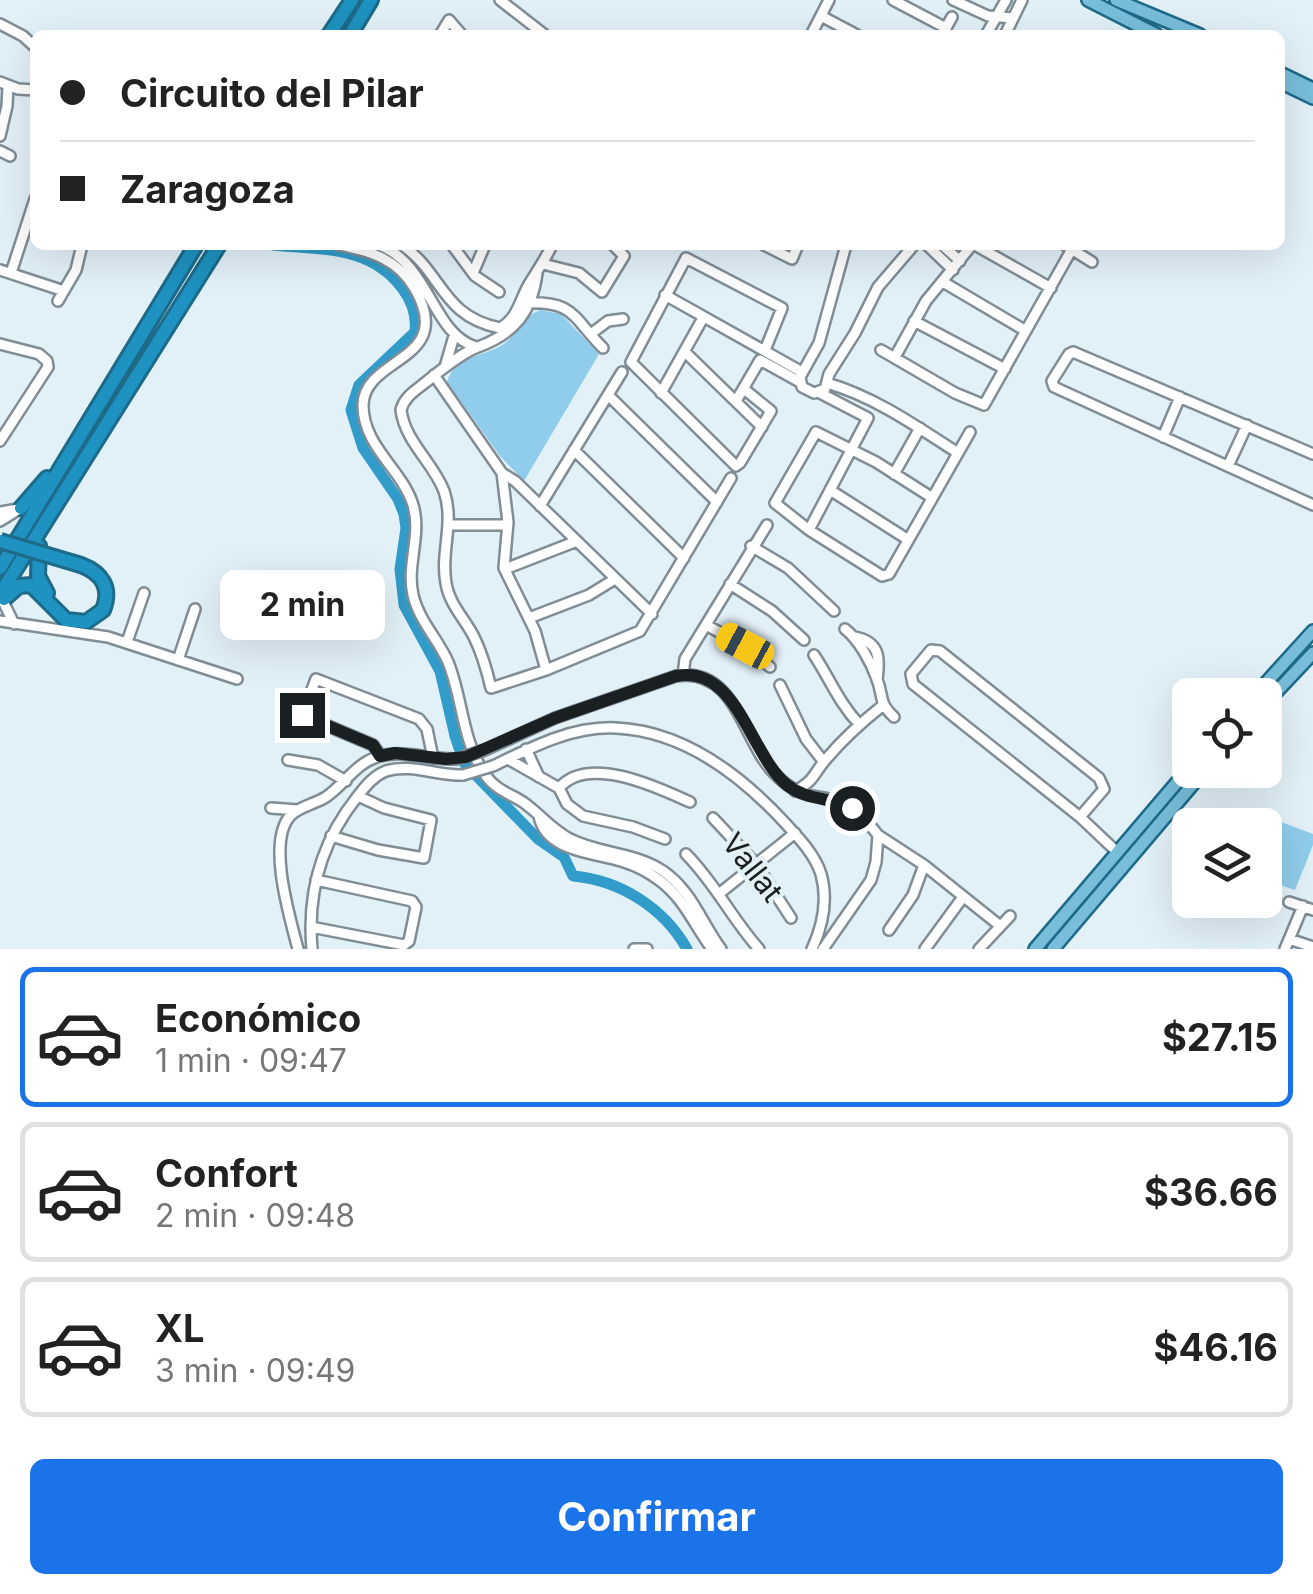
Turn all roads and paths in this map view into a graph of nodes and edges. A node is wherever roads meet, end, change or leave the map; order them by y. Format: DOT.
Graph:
graph roads {
  1 [pos="352,0"];
  2 [pos="371,0"];
  3 [pos="500,0"];
  4 [pos="830,0"];
  5 [pos="894,0"];
  6 [pos="953,0"];
  7 [pos="1006,0"];
  8 [pos="1022,0"];
  9 [pos="1088,0"];
  10 [pos="1116,0"];
  11 [pos="1142,10"];
  12 [pos="821,16"];
  13 [pos="1157,16"];
  14 [pos="952,17"];
  15 [pos="996,18"];
  16 [pos="1013,18"];
  17 [pos="1129,21"];
  18 [pos="0,24"];
  19 [pos="331,30"];
  20 [pos="353,30"];
  21 [pos="442,30"];
  22 [pos="459,30"];
  23 [pos="539,30"];
  24 [pos="814,30"];
  25 [pos="848,30"];
  26 [pos="941,30"];
  27 [pos="945,30"];
  28 [pos="989,30"];
  29 [pos="1007,30"];
  30 [pos="1146,30"];
  31 [pos="1152,30"];
  32 [pos="1189,30"];
  33 [pos="30,42"];
  34 [pos="1285,75"];
  35 [pos="1285,84"];
  36 [pos="8,85"];
  37 [pos="1313,89"];
  38 [pos="1313,98"];
  39 [pos="0,136"];
  40 [pos="30,215"];
  41 [pos="81,250"];
  42 [pos="88,250"];
  43 [pos="193,250"];
  44 [pos="216,250"];
  45 [pos="358,250"];
  46 [pos="387,250"];
  47 [pos="408,250"];
  48 [pos="456,250"];
  49 [pos="483,250"];
  50 [pos="549,250"];
  51 [pos="618,250"];
  52 [pos="774,250"];
  53 [pos="796,250"];
  54 [pos="845,250"];
  55 [pos="910,250"];
  56 [pos="934,250"];
  57 [pos="946,250"];
  58 [pos="969,250"];
  59 [pos="982,250"];
  60 [pos="1068,250"];
  61 [pos="1074,250"];
  62 [pos="79,260"];
  63 [pos="1092,262"];
  64 [pos="957,266"];
  65 [pos="540,268"];
  66 [pos="0,270"];
  67 [pos="472,273"];
  68 [pos="12,274"];
  69 [pos="943,282"];
  70 [pos="1051,288"];
  71 [pos="499,292"];
  72 [pos="665,295"];
  73 [pos="525,302"];
  74 [pos="451,303"];
  75 [pos="440,311"];
  76 [pos="704,318"];
  77 [pos="623,319"];
  78 [pos="914,320"];
  79 [pos="489,326"];
  80 [pos="508,328"];
  81 [pos="592,332"];
  82 [pos="1026,332"];
  83 [pos="454,336"];
  84 [pos="0,344"];
  85 [pos="481,346"];
  86 [pos="603,348"];
  87 [pos="765,350"];
  88 [pos="881,350"];
  89 [pos="685,352"];
  90 [pos="895,357"];
  91 [pos="1005,370"];
  92 [pos="439,372"];
  93 [pos="622,372"];
  94 [pos="804,373"];
  95 [pos="825,383"];
  96 [pos="744,389"];
  97 [pos="662,393"];
  98 [pos="608,395"];
  99 [pos="1180,397"];
  100 [pos="736,401"];
  101 [pos="1247,425"];
  102 [pos="762,427"];
  103 [pos="920,428"];
  104 [pos="970,432"];
  105 [pos="1163,437"];
  106 [pos="0,441"];
  107 [pos="574,450"];
  108 [pos="853,450"];
  109 [pos="958,453"];
  110 [pos="1313,454"];
  111 [pos="1228,466"];
  112 [pos="502,473"];
  113 [pos="894,474"];
  114 [pos="731,478"];
  115 [pos="830,490"];
  116 [pos="931,497"];
  117 [pos="717,502"];
  118 [pos="1313,505"];
  119 [pos="540,506"];
  120 [pos="0,512"];
  121 [pos="24,515"];
  122 [pos="0,521"];
  123 [pos="767,524"];
  124 [pos="450,525"];
  125 [pos="508,525"];
  126 [pos="809,530"];
  127 [pos="17,532"];
  128 [pos="35,538"];
  129 [pos="908,539"];
  130 [pos="577,541"];
  131 [pos="0,543"];
  132 [pos="751,546"];
  133 [pos="0,558"];
  134 [pos="684,558"];
  135 [pos="79,567"];
  136 [pos="0,568"];
  137 [pos="505,569"];
  138 [pos="615,578"];
  139 [pos="730,584"];
  140 [pos="144,592"];
  141 [pos="2,600"];
  142 [pos="195,610"];
  143 [pos="834,611"];
  144 [pos="652,614"];
  145 [pos="529,618"];
  146 [pos="0,621"];
  147 [pos="14,624"];
  148 [pos="706,625"];
  149 [pos="845,629"];
  150 [pos="1313,631"];
  151 [pos="804,640"];
  152 [pos="128,642"];
  153 [pos="1313,653"];
  154 [pos="814,655"];
  155 [pos="178,660"];
  156 [pos="770,667"];
  157 [pos="546,670"];
  158 [pos="683,675"];
  159 [pos="1270,678"];
  160 [pos="237,679"];
  161 [pos="780,685"];
  162 [pos="1282,686"];
  163 [pos="882,706"];
  164 [pos="894,717"];
  165 [pos="858,724"];
  166 [pos="526,749"];
  167 [pos="380,756"];
  168 [pos="433,758"];
  169 [pos="452,759"];
  170 [pos="508,759"];
  171 [pos="288,760"];
  172 [pos="823,761"];
  173 [pos="445,774"];
  174 [pos="539,777"];
  175 [pos="814,781"];
  176 [pos="346,782"];
  177 [pos="559,788"];
  178 [pos="1172,788"];
  179 [pos="1190,788"];
  180 [pos="795,791"];
  181 [pos="358,796"];
  182 [pos="818,800"];
  183 [pos="690,802"];
  184 [pos="271,808"];
  185 [pos="298,810"];
  186 [pos="538,814"];
  187 [pos="1080,817"];
  188 [pos="713,818"];
  189 [pos="795,833"];
  190 [pos="878,835"];
  191 [pos="332,836"];
  192 [pos="665,839"];
  193 [pos="1117,852"];
  194 [pos="686,854"];
  195 [pos="756,864"];
  196 [pos="924,864"];
  197 [pos="316,880"];
  198 [pos="720,894"];
  199 [pos="963,897"];
  200 [pos="1288,902"];
  201 [pos="1308,908"];
  202 [pos="1010,916"];
  203 [pos="791,918"];
  204 [pos="999,925"];
  205 [pos="311,927"];
  206 [pos="889,930"];
  207 [pos="1287,944"];
  208 [pos="820,946"];
  209 [pos="1057,948"];
  210 [pos="1313,948"];
  211 [pos="299,949"];
  212 [pos="312,949"];
  213 [pos="634,949"];
  214 [pos="647,949"];
  215 [pos="712,949"];
  216 [pos="721,949"];
  217 [pos="759,949"];
  218 [pos="925,949"];
  219 [pos="979,949"];
  220 [pos="1035,949"];
  1 -- 19 [label="highway"];
  2 -- 20 [label="highway"];
  3 -- 23 [label="street"];
  4 -- 12 [label="street"];
  5 -- 26 [label="street"];
  6 -- 15 [label="street"];
  7 -- 15 [label="street"];
  8 -- 16 [label="street"];
  9 -- 17 [label="main road"];
  10 -- 11 [label="main road"];
  11 -- 13 [label="main road"];
  11 -- 17 [label="main road"];
  12 -- 24 [label="street"];
  12 -- 25 [label="street"];
  13 -- 31 [label="main road"];
  13 -- 32 [label="main road"];
  14 -- 27 [label="street"];
  15 -- 16 [label="street"];
  15 -- 28 [label="street"];
  16 -- 29 [label="street"];
  17 -- 30 [label="main road"];
  18 -- 33 [label="street"];
  21 -- 22 [label="street"];
  34 -- 37 [label="main road"];
  35 -- 38 [label="main road"];
  36 -- 39 [label="street"];
  40 -- 68 [label="street"];
  41 -- 62 [label="street"];
  42 -- 62 [label="street"];
  43 -- 121 [label="highway"];
  44 -- 128 [label="highway"];
  45 -- 186 [label="street"];
  46 -- 75 [label="street"];
  47 -- 74 [label="street"];
  48 -- 67 [label="street"];
  49 -- 67 [label="street"];
  50 -- 65 [label="street"];
  51 -- 65 [label="street"];
  52 -- 53 [label="street"];
  54 -- 94 [label="street"];
  55 -- 95 [label="street"];
  56 -- 64 [label="street"];
  57 -- 64 [label="street"];
  58 -- 64 [label="street"];
  59 -- 70 [label="street"];
  60 -- 70 [label="street"];
  61 -- 63 [label="street"];
  62 -- 68 [label="street"];
  64 -- 69 [label="street"];
  65 -- 73 [label="street"];
  66 -- 68 [label="street"];
  67 -- 71 [label="street"];
  69 -- 78 [label="street"];
  69 -- 82 [label="street"];
  70 -- 82 [label="street"];
  72 -- 76 [label="street"];
  72 -- 87 [label="street"];
  72 -- 97 [label="street"];
  73 -- 80 [label="street"];
  73 -- 81 [label="street"];
  74 -- 75 [label="street"];
  74 -- 79 [label="street"];
  75 -- 83 [label="street"];
  76 -- 87 [label="street"];
  76 -- 89 [label="street"];
  77 -- 81 [label="street"];
  78 -- 90 [label="street"];
  78 -- 91 [label="street"];
  79 -- 80 [label="street"];
  79 -- 85 [label="street"];
  80 -- 85 [label="street"];
  81 -- 86 [label="street"];
  82 -- 91 [label="street"];
  83 -- 85 [label="street"];
  83 -- 92 [label="street"];
  84 -- 106 [label="street"];
  85 -- 92 [label="street"];
  87 -- 94 [label="street"];
  88 -- 90 [label="street"];
  89 -- 97 [label="street"];
  89 -- 100 [label="street"];
  90 -- 91 [label="street"];
  92 -- 112 [label="street"];
  92 -- 124 [label="street"];
  93 -- 98 [label="street"];
  94 -- 95 [label="street"];
  94 -- 95 [label="street"];
  94 -- 96 [label="street"];
  95 -- 103 [label="street"];
  95 -- 108 [label="street"];
  96 -- 100 [label="street"];
  96 -- 102 [label="street"];
  97 -- 102 [label="street"];
  98 -- 107 [label="street"];
  98 -- 117 [label="street"];
  99 -- 101 [label="street"];
  99 -- 105 [label="street"];
  99 -- 105 [label="street"];
  100 -- 102 [label="street"];
  101 -- 110 [label="street"];
  101 -- 111 [label="street"];
  103 -- 109 [label="street"];
  103 -- 113 [label="street"];
  104 -- 109 [label="street"];
  105 -- 111 [label="street"];
  107 -- 119 [label="street"];
  107 -- 134 [label="street"];
  108 -- 113 [label="street"];
  108 -- 115 [label="street"];
  108 -- 126 [label="street"];
  109 -- 116 [label="street"];
  111 -- 118 [label="street"];
  112 -- 119 [label="street"];
  112 -- 125 [label="street"];
  113 -- 116 [label="street"];
  114 -- 117 [label="street"];
  115 -- 126 [label="street"];
  115 -- 129 [label="street"];
  116 -- 129 [label="street"];
  117 -- 134 [label="street"];
  119 -- 130 [label="street"];
  120 -- 121 [label="street"];
  121 -- 122 [label="street"];
  121 -- 127 [label="highway"];
  121 -- 136 [label="highway"];
  122 -- 127 [label="street"];
  123 -- 132 [label="street"];
  124 -- 125 [label="street"];
  124 -- 157 [label="street"];
  125 -- 137 [label="street"];
  126 -- 129 [label="street"];
  127 -- 133 [label="highway"];
  128 -- 135 [label="highway"];
  128 -- 141 [label="highway"];
  130 -- 137 [label="street"];
  130 -- 138 [label="street"];
  131 -- 135 [label="highway, bridge"];
  132 -- 139 [label="street"];
  132 -- 143 [label="street"];
  134 -- 144 [label="street"];
  135 -- 141 [label="highway"];
  137 -- 145 [label="street"];
  138 -- 144 [label="street"];
  138 -- 145 [label="street"];
  139 -- 148 [label="street"];
  139 -- 151 [label="street"];
  140 -- 152 [label="street"];
  141 -- 147 [label="street"];
  142 -- 155 [label="street"];
  144 -- 157 [label="street"];
  145 -- 157 [label="street"];
  146 -- 147 [label="street"];
  147 -- 152 [label="street"];
  148 -- 156 [label="street"];
  148 -- 158 [label="street"];
  149 -- 163 [label="street"];
  150 -- 159 [label="main road"];
  152 -- 155 [label="street"];
  153 -- 162 [label="main road"];
  154 -- 165 [label="street"];
  155 -- 160 [label="street"];
  158 -- 169 [label="street, bridge"];
  158 -- 180 [label="street"];
  161 -- 172 [label="street"];
  163 -- 164 [label="street"];
  163 -- 165 [label="street"];
  165 -- 172 [label="street"];
  166 -- 170 [label="street"];
  166 -- 174 [label="street"];
  166 -- 189 [label="street"];
  167 -- 168 [label="street"];
  167 -- 168 [label="street"];
  167 -- 176 [label="street"];
  168 -- 169 [label="street"];
  169 -- 173 [label="street"];
  170 -- 173 [label="street, bridge"];
  170 -- 174 [label="street"];
  171 -- 176 [label="street"];
  172 -- 175 [label="street"];
  173 -- 181 [label="street"];
  174 -- 177 [label="street"];
  175 -- 180 [label="street"];
  175 -- 182 [label="street"];
  176 -- 185 [label="street"];
  177 -- 183 [label="street"];
  177 -- 192 [label="street"];
  178 -- 193 [label="main road"];
  179 -- 209 [label="main road"];
  180 -- 182 [label="street"];
  181 -- 191 [label="street"];
  181 -- 191 [label="street"];
  182 -- 190 [label="street"];
  184 -- 185 [label="street"];
  185 -- 211 [label="street"];
  186 -- 215 [label="street"];
  186 -- 216 [label="street"];
  187 -- 187 [label="street"];
  187 -- 193 [label="street"];
  188 -- 195 [label="street, Vallat"];
  189 -- 195 [label="street"];
  189 -- 208 [label="street"];
  190 -- 196 [label="street"];
  190 -- 208 [label="street"];
  191 -- 197 [label="street"];
  193 -- 220 [label="main road"];
  194 -- 198 [label="street"];
  195 -- 198 [label="street"];
  195 -- 203 [label="street, Vallat"];
  196 -- 199 [label="street"];
  196 -- 206 [label="street"];
  197 -- 205 [label="street"];
  197 -- 205 [label="street"];
  198 -- 217 [label="street"];
  199 -- 204 [label="street"];
  199 -- 218 [label="street"];
  200 -- 201 [label="street"];
  201 -- 207 [label="street"];
  202 -- 204 [label="street"];
  204 -- 219 [label="street"];
  205 -- 212 [label="street"];
  207 -- 210 [label="street"];
  213 -- 214 [label="street"];
}
